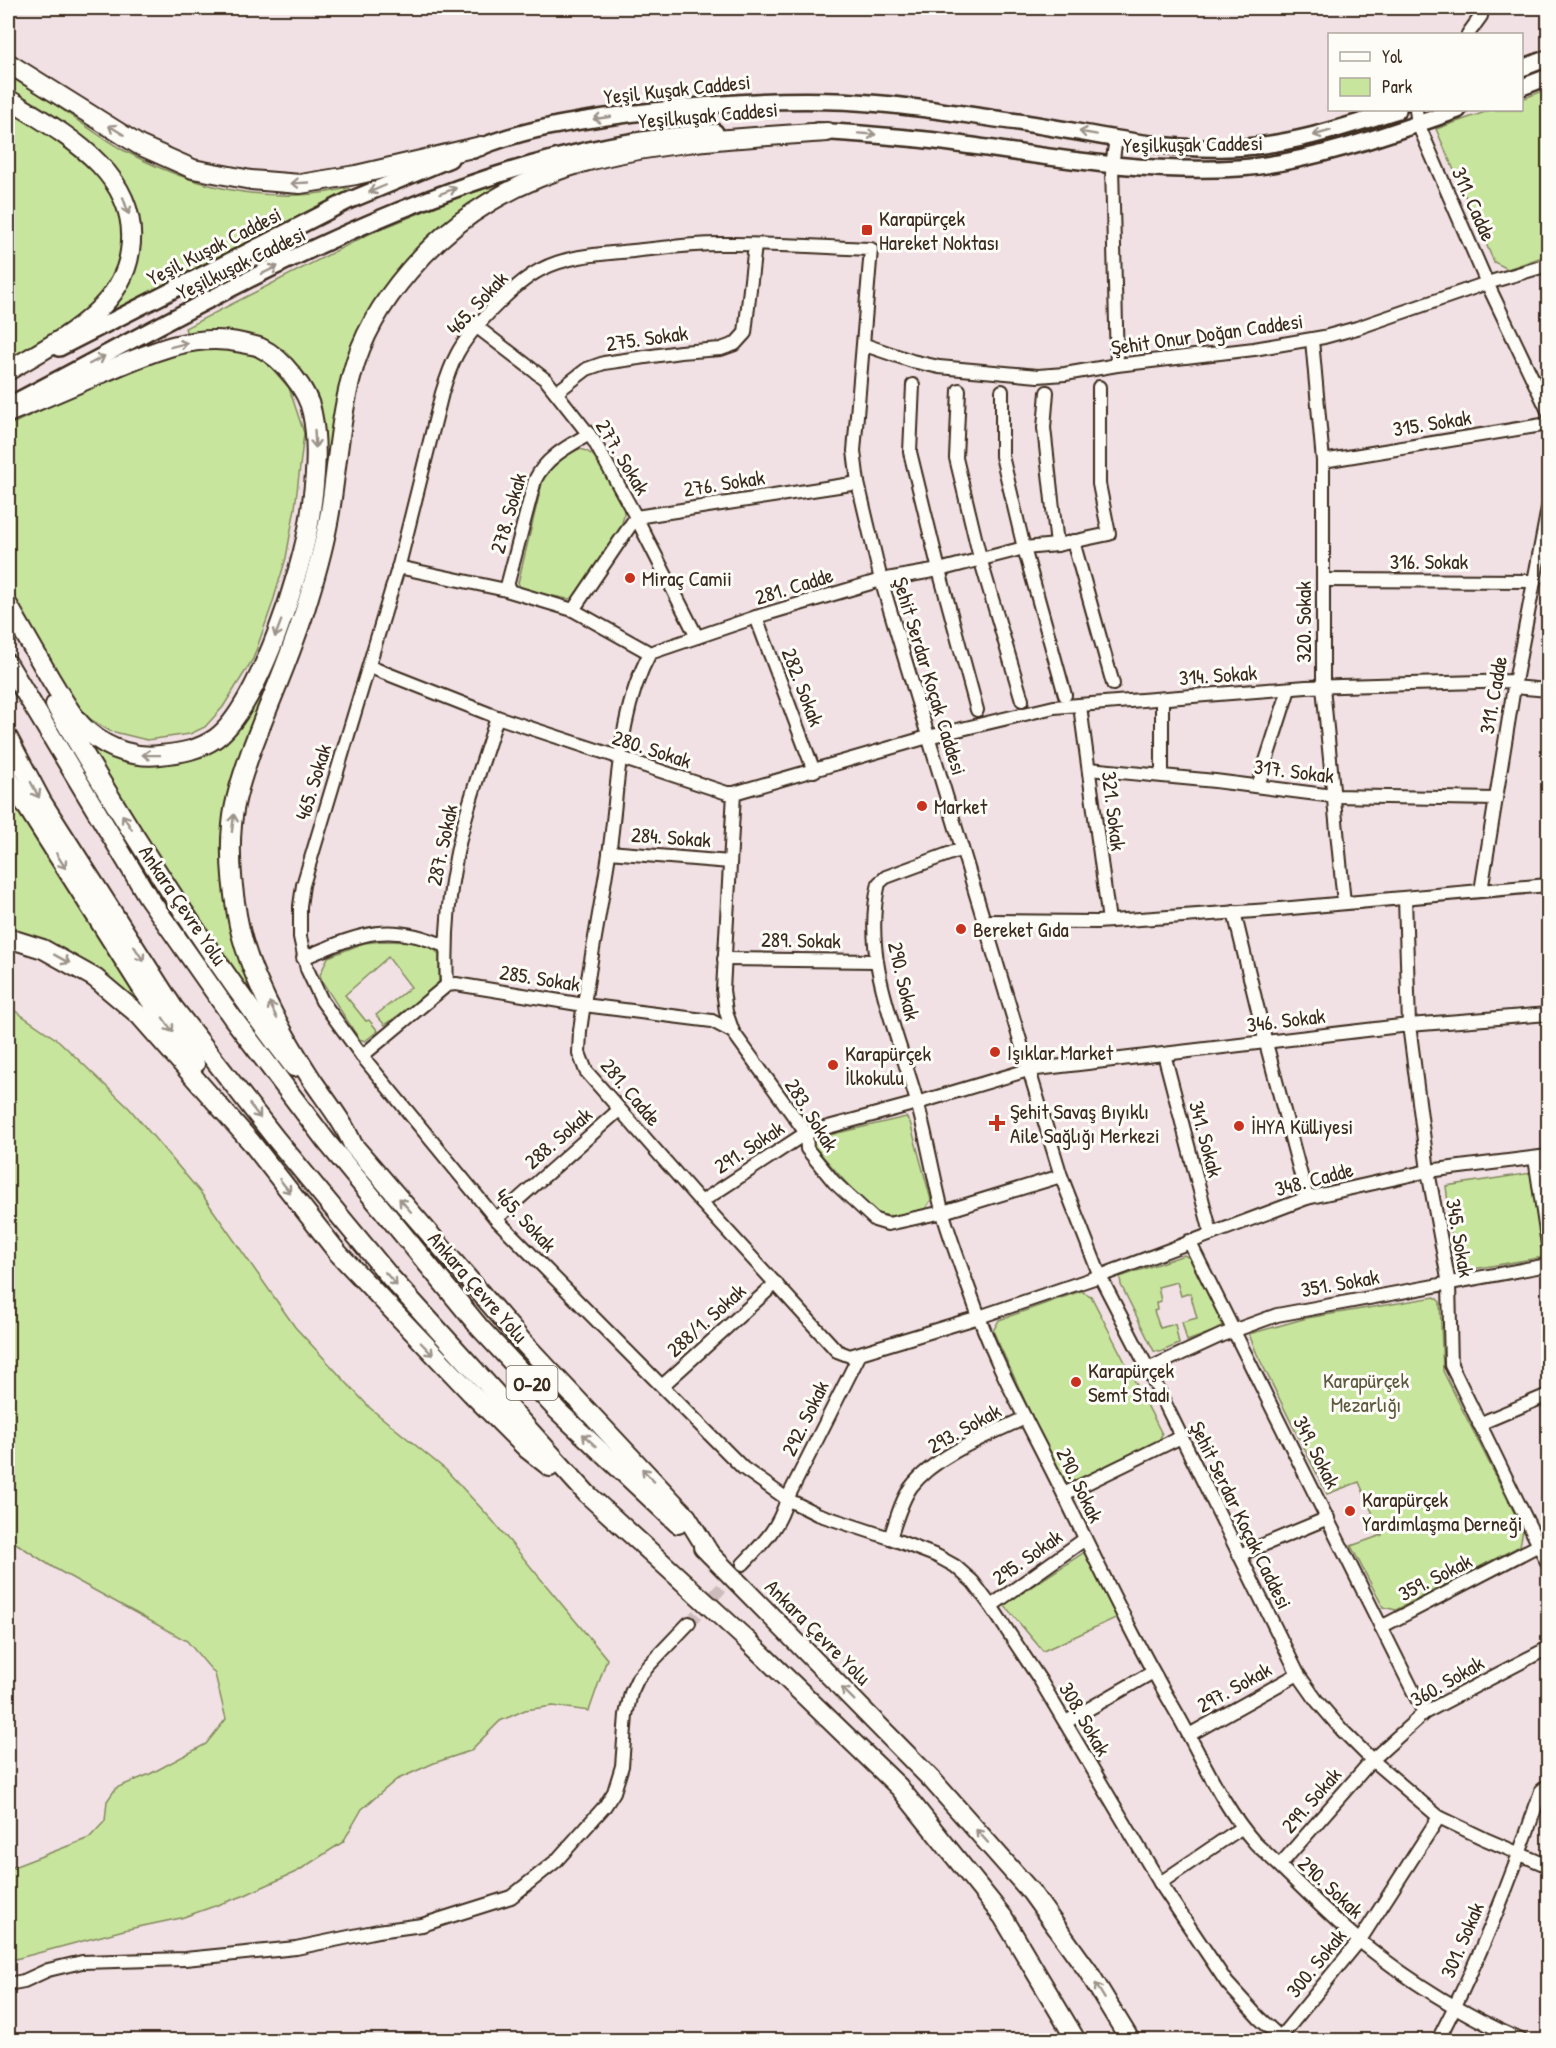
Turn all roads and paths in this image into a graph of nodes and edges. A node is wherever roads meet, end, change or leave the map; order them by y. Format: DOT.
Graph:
graph roads {
  1 [pos="1482,8"];
  2 [pos="1469,33"];
  3 [pos="1548,58"];
  4 [pos="8,63"];
  5 [pos="1523,67"];
  6 [pos="1548,77"];
  7 [pos="1523,86"];
  8 [pos="8,99"];
  9 [pos="1395,111"];
  10 [pos="1452,111"];
  11 [pos="1417,117"];
  12 [pos="827,132"];
  13 [pos="1116,138"];
  14 [pos="481,146"];
  15 [pos="1112,166"];
  16 [pos="754,244"];
  17 [pos="871,249"];
  18 [pos="1548,266"];
  19 [pos="1487,284"];
  20 [pos="477,327"];
  21 [pos="1312,340"];
  22 [pos="865,345"];
  23 [pos="1116,365"];
  24 [pos="8,373"];
  25 [pos="913,385"];
  26 [pos="1099,387"];
  27 [pos="959,390"];
  28 [pos="1002,391"];
  29 [pos="556,392"];
  30 [pos="1047,392"];
  31 [pos="8,406"];
  32 [pos="1548,411"];
  33 [pos="8,413"];
  34 [pos="1548,424"];
  35 [pos="589,434"];
  36 [pos="1323,461"];
  37 [pos="858,483"];
  38 [pos="1548,508"];
  39 [pos="636,517"];
  40 [pos="1072,541"];
  41 [pos="1057,545"];
  42 [pos="1024,548"];
  43 [pos="980,558"];
  44 [pos="399,567"];
  45 [pos="939,570"];
  46 [pos="881,580"];
  47 [pos="1323,580"];
  48 [pos="1534,581"];
  49 [pos="506,590"];
  50 [pos="8,605"];
  51 [pos="573,610"];
  52 [pos="756,617"];
  53 [pos="8,623"];
  54 [pos="697,637"];
  55 [pos="650,653"];
  56 [pos="8,664"];
  57 [pos="370,667"];
  58 [pos="1113,684"];
  59 [pos="1514,684"];
  60 [pos="1323,687"];
  61 [pos="1289,689"];
  62 [pos="1548,690"];
  63 [pos="1065,694"];
  64 [pos="1162,699"];
  65 [pos="1022,700"];
  66 [pos="1080,706"];
  67 [pos="977,710"];
  68 [pos="497,717"];
  69 [pos="928,737"];
  70 [pos="8,738"];
  71 [pos="620,759"];
  72 [pos="1089,769"];
  73 [pos="814,771"];
  74 [pos="1162,776"];
  75 [pos="8,777"];
  76 [pos="1258,786"];
  77 [pos="734,793"];
  78 [pos="1333,796"];
  79 [pos="1496,799"];
  80 [pos="962,849"];
  81 [pos="609,852"];
  82 [pos="730,861"];
  83 [pos="1548,885"];
  84 [pos="1481,891"];
  85 [pos="1405,898"];
  86 [pos="1344,903"];
  87 [pos="1234,912"];
  88 [pos="985,921"];
  89 [pos="1109,921"];
  90 [pos="8,938"];
  91 [pos="445,946"];
  92 [pos="303,958"];
  93 [pos="724,958"];
  94 [pos="876,961"];
  95 [pos="447,985"];
  96 [pos="723,999"];
  97 [pos="584,1005"];
  98 [pos="1548,1014"];
  99 [pos="712,1020"];
  100 [pos="1409,1025"];
  101 [pos="733,1032"];
  102 [pos="1266,1043"];
  103 [pos="1164,1054"];
  104 [pos="362,1056"];
  105 [pos="1028,1070"];
  106 [pos="917,1103"];
  107 [pos="619,1110"];
  108 [pos="806,1133"];
  109 [pos="251,1142"];
  110 [pos="353,1145"];
  111 [pos="1548,1156"];
  112 [pos="1534,1158"];
  113 [pos="1428,1171"];
  114 [pos="1061,1176"];
  115 [pos="1307,1198"];
  116 [pos="701,1203"];
  117 [pos="943,1212"];
  118 [pos="496,1219"];
  119 [pos="1210,1233"];
  120 [pos="1189,1241"];
  121 [pos="1548,1245"];
  122 [pos="1548,1265"];
  123 [pos="1100,1276"];
  124 [pos="776,1283"];
  125 [pos="1449,1284"];
  126 [pos="979,1317"];
  127 [pos="1235,1330"];
  128 [pos="860,1354"];
  129 [pos="1148,1369"];
  130 [pos="662,1386"];
  131 [pos="1548,1395"];
  132 [pos="1025,1418"];
  133 [pos="1479,1424"];
  134 [pos="1181,1437"];
  135 [pos="587,1494"];
  136 [pos="1064,1494"];
  137 [pos="787,1500"];
  138 [pos="1329,1518"];
  139 [pos="890,1538"];
  140 [pos="1085,1539"];
  141 [pos="1539,1545"];
  142 [pos="710,1554"];
  143 [pos="1239,1555"];
  144 [pos="743,1564"];
  145 [pos="1548,1564"];
  146 [pos="991,1606"];
  147 [pos="689,1623"];
  148 [pos="1381,1627"];
  149 [pos="1548,1648"];
  150 [pos="1153,1672"];
  151 [pos="1298,1674"];
  152 [pos="1424,1713"];
  153 [pos="1066,1722"];
  154 [pos="1189,1735"];
  155 [pos="1372,1760"];
  156 [pos="1548,1785"];
  157 [pos="1439,1816"];
  158 [pos="1241,1828"];
  159 [pos="1520,1854"];
  160 [pos="1280,1865"];
  161 [pos="1548,1866"];
  162 [pos="1160,1883"];
  163 [pos="1360,1940"];
  164 [pos="8,1984"];
  165 [pos="1455,2008"];
  166 [pos="1076,2040"];
  167 [pos="1130,2040"];
  168 [pos="1280,2040"];
  169 [pos="1438,2040"];
  170 [pos="1521,2040"];
  1 -- 2 [label="street"];
  3 -- 5 [label="main road"];
  14 -- 4 [label="highway, one-way"];
  6 -- 7 [label="main road"];
  8 -- 24 [label="highway, one-way"];
  9 -- 13 [label="main road, Yeşil Kuşak Caddesi, one-way"];
  10 -- 11 [label="main road, Yeşilkuşak Caddesi"];
  11 -- 15 [label="main road, Yeşilkuşak Caddesi"];
  11 -- 19 [label="street, 311. Cadde"];
  12 -- 15 [label="main road, Yeşilkuşak Caddesi, one-way"];
  31 -- 12 [label="main road, Yeşilkuşak Caddesi, one-way"];
  110 -- 12 [label="highway, one-way"];
  13 -- 14 [label="main road, Yeşil Kuşak Caddesi, one-way"];
  13 -- 15 [label="street"];
  14 -- 24 [label="main road, Yeşil Kuşak Caddesi, one-way"];
  15 -- 23 [label="street"];
  16 -- 17 [label="street, 465. Sokak"];
  16 -- 20 [label="street, 465. Sokak"];
  16 -- 29 [label="street, 275. Sokak"];
  17 -- 22 [label="street, Şehit Serdar Koçak Caddesi"];
  18 -- 19 [label="street, Şehit Onur Doğan Caddesi"];
  19 -- 21 [label="street, Şehit Onur Doğan Caddesi"];
  19 -- 32 [label="street, 311. Cadde"];
  20 -- 29 [label="street, 277. Sokak"];
  20 -- 44 [label="street, 465. Sokak"];
  21 -- 23 [label="street, Şehit Onur Doğan Caddesi"];
  21 -- 36 [label="street, 320. Sokak"];
  22 -- 23 [label="street, Şehit Onur Doğan Caddesi"];
  22 -- 37 [label="street, Şehit Serdar Koçak Caddesi"];
  25 -- 45 [label="street"];
  26 -- 40 [label="street, 281. Cadde"];
  27 -- 43 [label="street"];
  28 -- 42 [label="street"];
  29 -- 35 [label="street, 277. Sokak"];
  30 -- 41 [label="street"];
  33 -- 50 [label="highway, one-way"];
  34 -- 36 [label="street, 315. Sokak"];
  35 -- 39 [label="street, 277. Sokak"];
  35 -- 49 [label="street, 278. Sokak"];
  36 -- 47 [label="street, 320. Sokak"];
  37 -- 39 [label="street, 276. Sokak"];
  37 -- 46 [label="street, Şehit Serdar Koçak Caddesi"];
  38 -- 48 [label="street, 311. Cadde"];
  39 -- 51 [label="street"];
  39 -- 54 [label="street, 277. Sokak"];
  40 -- 41 [label="street, 281. Cadde"];
  40 -- 58 [label="street"];
  41 -- 42 [label="street, 281. Cadde"];
  42 -- 43 [label="street, 281. Cadde"];
  42 -- 63 [label="street"];
  43 -- 45 [label="street, 281. Cadde"];
  43 -- 65 [label="street"];
  44 -- 49 [label="street"];
  44 -- 57 [label="street, 465. Sokak"];
  45 -- 46 [label="street, 281. Cadde"];
  45 -- 67 [label="street"];
  46 -- 52 [label="street, 281. Cadde"];
  46 -- 69 [label="street, Şehit Serdar Koçak Caddesi"];
  47 -- 48 [label="street, 316. Sokak"];
  47 -- 60 [label="street, 320. Sokak"];
  48 -- 59 [label="street, 311. Cadde"];
  49 -- 51 [label="street"];
  51 -- 55 [label="street"];
  52 -- 54 [label="street, 281. Cadde"];
  52 -- 73 [label="street, 282. Sokak"];
  110 -- 53 [label="highway, one-way"];
  54 -- 55 [label="street, 281. Cadde"];
  55 -- 71 [label="street, 281. Cadde"];
  142 -- 56 [label="highway, Ankara Çevre Yolu / O-20, one-way"];
  57 -- 68 [label="street, 280. Sokak"];
  57 -- 92 [label="street, 465. Sokak"];
  59 -- 60 [label="street, 314. Sokak"];
  59 -- 62 [label="street, 314. Sokak"];
  59 -- 79 [label="street, 311. Cadde"];
  60 -- 61 [label="street, 314. Sokak"];
  60 -- 78 [label="street, 320. Sokak"];
  61 -- 64 [label="street, 314. Sokak"];
  61 -- 76 [label="street"];
  64 -- 66 [label="street, 314. Sokak"];
  64 -- 74 [label="street"];
  66 -- 69 [label="street, 314. Sokak"];
  66 -- 72 [label="street, 321. Sokak"];
  68 -- 71 [label="street, 280. Sokak"];
  68 -- 91 [label="street, 287. Sokak"];
  69 -- 73 [label="street, 280. Sokak"];
  69 -- 80 [label="street, Şehit Serdar Koçak Caddesi"];
  70 -- 135 [label="highway, O-20, one-way"];
  71 -- 77 [label="street, 280. Sokak"];
  71 -- 81 [label="street, 281. Cadde"];
  72 -- 74 [label="street, 317. Sokak"];
  72 -- 89 [label="street, 321. Sokak"];
  73 -- 77 [label="street, 280. Sokak"];
  74 -- 76 [label="street, 317. Sokak"];
  75 -- 109 [label="highway, one-way"];
  76 -- 78 [label="street, 317. Sokak"];
  77 -- 82 [label="street, 283. Sokak"];
  78 -- 79 [label="street, 317. Sokak"];
  78 -- 86 [label="street, 320. Sokak"];
  79 -- 84 [label="street, 311. Cadde"];
  80 -- 88 [label="street, Şehit Serdar Koçak Caddesi"];
  80 -- 94 [label="street, 290. Sokak"];
  81 -- 82 [label="street, 284. Sokak"];
  81 -- 97 [label="street, 281. Cadde"];
  82 -- 93 [label="street, 283. Sokak"];
  83 -- 84 [label="street"];
  84 -- 85 [label="street"];
  85 -- 86 [label="street"];
  85 -- 100 [label="street, 345. Sokak"];
  86 -- 87 [label="street"];
  87 -- 89 [label="street"];
  87 -- 102 [label="street"];
  88 -- 89 [label="street"];
  88 -- 105 [label="street, Şehit Serdar Koçak Caddesi"];
  90 -- 109 [label="highway, one-way"];
  91 -- 92 [label="street"];
  91 -- 95 [label="street, 287. Sokak"];
  92 -- 104 [label="street, 465. Sokak"];
  93 -- 94 [label="street, 289. Sokak"];
  93 -- 96 [label="street, 283. Sokak"];
  94 -- 106 [label="street, 290. Sokak"];
  95 -- 97 [label="street, 285. Sokak"];
  95 -- 104 [label="street"];
  96 -- 99 [label="street"];
  96 -- 101 [label="street, 283. Sokak"];
  97 -- 99 [label="street, 285. Sokak"];
  97 -- 107 [label="street, 281. Cadde"];
  98 -- 100 [label="street, 346. Sokak"];
  99 -- 101 [label="street, 285. Sokak"];
  100 -- 102 [label="street, 346. Sokak"];
  100 -- 113 [label="street, 345. Sokak"];
  101 -- 108 [label="street, 283. Sokak"];
  102 -- 103 [label="street, 346. Sokak"];
  102 -- 115 [label="street"];
  103 -- 105 [label="street, 346. Sokak"];
  103 -- 119 [label="street, 341. Sokak"];
  104 -- 118 [label="street, 465. Sokak"];
  105 -- 106 [label="street, 291. Sokak"];
  105 -- 114 [label="street, Şehit Serdar Koçak Caddesi"];
  106 -- 108 [label="street, 291. Sokak"];
  106 -- 117 [label="street, 290. Sokak"];
  107 -- 116 [label="street, 281. Cadde"];
  107 -- 118 [label="street, 288. Sokak"];
  108 -- 116 [label="street, 291. Sokak"];
  108 -- 117 [label="street, 283. Sokak"];
  109 -- 135 [label="highway, one-way"];
  142 -- 110 [label="highway, one-way"];
  111 -- 112 [label="street, 348. Cadde"];
  112 -- 113 [label="street, 348. Cadde"];
  112 -- 121 [label="street"];
  113 -- 115 [label="street, 348. Cadde"];
  113 -- 125 [label="street, 345. Sokak"];
  114 -- 117 [label="street, 283. Sokak"];
  114 -- 123 [label="street, Şehit Serdar Koçak Caddesi"];
  115 -- 119 [label="street, 348. Cadde"];
  116 -- 124 [label="street, 281. Cadde"];
  117 -- 126 [label="street, 290. Sokak"];
  118 -- 130 [label="street, 465. Sokak"];
  119 -- 120 [label="street, 348. Cadde"];
  120 -- 123 [label="street, 348. Cadde"];
  120 -- 127 [label="street, 349. Sokak"];
  122 -- 125 [label="street, 351. Sokak"];
  123 -- 126 [label="street"];
  123 -- 129 [label="street, Şehit Serdar Koçak Caddesi"];
  124 -- 128 [label="street, 281. Cadde"];
  124 -- 130 [label="street, 288/1. Sokak"];
  125 -- 127 [label="street, 351. Sokak"];
  125 -- 133 [label="street, 345. Sokak"];
  126 -- 128 [label="street"];
  126 -- 132 [label="street, 290. Sokak"];
  127 -- 129 [label="street, 351. Sokak"];
  127 -- 138 [label="street, 349. Sokak"];
  128 -- 137 [label="street, 292. Sokak"];
  129 -- 134 [label="street, Şehit Serdar Koçak Caddesi"];
  130 -- 137 [label="street, 465. Sokak"];
  131 -- 133 [label="street"];
  132 -- 136 [label="street, 290. Sokak"];
  132 -- 139 [label="street, 293. Sokak"];
  133 -- 141 [label="street, 345. Sokak"];
  134 -- 136 [label="street"];
  134 -- 143 [label="street, Şehit Serdar Koçak Caddesi"];
  135 -- 166 [label="highway, O-20"];
  136 -- 140 [label="street, 290. Sokak"];
  137 -- 139 [label="street, 308. Sokak"];
  137 -- 144 [label="street, 292. Sokak"];
  138 -- 143 [label="street"];
  138 -- 148 [label="street, 349. Sokak"];
  139 -- 146 [label="street, 308. Sokak"];
  140 -- 146 [label="street, 295. Sokak"];
  140 -- 150 [label="street, 290. Sokak"];
  141 -- 145 [label="street, 345. Sokak"];
  141 -- 148 [label="street, 359. Sokak"];
  167 -- 142 [label="highway, Ankara Çevre Yolu / O-20, one-way"];
  143 -- 151 [label="street, Şehit Serdar Koçak Caddesi"];
  146 -- 153 [label="street, 308. Sokak"];
  147 -- 164 [label="street"];
  148 -- 152 [label="street, 349. Sokak"];
  149 -- 152 [label="street, 360. Sokak"];
  150 -- 153 [label="street"];
  150 -- 154 [label="street, 290. Sokak"];
  151 -- 154 [label="street, 297. Sokak"];
  151 -- 155 [label="street, Şehit Serdar Koçak Caddesi"];
  152 -- 155 [label="street, 360. Sokak"];
  153 -- 162 [label="street, 308. Sokak"];
  154 -- 158 [label="street, 290. Sokak"];
  155 -- 157 [label="street, Şehit Serdar Koçak Caddesi"];
  155 -- 160 [label="street, 299. Sokak"];
  156 -- 159 [label="street, 301. Sokak"];
  157 -- 159 [label="street, Şehit Serdar Koçak Caddesi"];
  157 -- 163 [label="street, 300. Sokak"];
  158 -- 160 [label="street, 290. Sokak"];
  158 -- 162 [label="street"];
  159 -- 161 [label="street, Şehit Serdar Koçak Caddesi"];
  159 -- 165 [label="street, 301. Sokak"];
  160 -- 163 [label="street, 290. Sokak"];
  162 -- 168 [label="street, 308. Sokak"];
  163 -- 165 [label="street, 290. Sokak"];
  163 -- 168 [label="street, 300. Sokak"];
  165 -- 169 [label="street, 301. Sokak"];
  165 -- 170 [label="street, 290. Sokak"];
}
